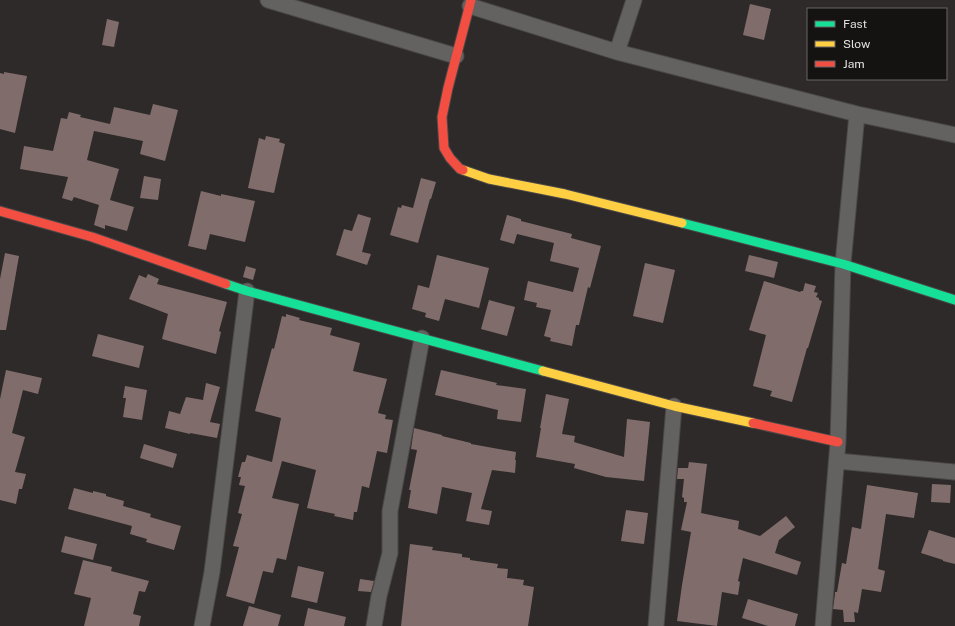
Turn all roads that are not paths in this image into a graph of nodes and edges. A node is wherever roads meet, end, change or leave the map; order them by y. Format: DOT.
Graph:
graph roads {
  1 [pos="268,0"];
  2 [pos="634,0"];
  3 [pos="471,3"];
  4 [pos="617,52"];
  5 [pos="456,56"];
  6 [pos="857,114"];
  7 [pos="955,135"];
  8 [pos="0,211"];
  9 [pos="843,264"];
  10 [pos="247,290"];
  11 [pos="955,300"];
  12 [pos="422,338"];
  13 [pos="674,406"];
  14 [pos="838,442"];
  15 [pos="837,461"];
  16 [pos="955,472"];
  17 [pos="202,626"];
  18 [pos="374,626"];
  19 [pos="656,626"];
  20 [pos="824,626"];
  1 -- 5 [label="street"];
  2 -- 4 [label="street"];
  3 -- 4 [label="street"];
  3 -- 5 [label="street"];
  4 -- 6 [label="street"];
  5 -- 9 [label="street"];
  6 -- 7 [label="street"];
  6 -- 9 [label="street"];
  8 -- 10 [label="street"];
  9 -- 11 [label="street"];
  9 -- 14 [label="street"];
  10 -- 12 [label="street"];
  10 -- 17 [label="street"];
  12 -- 13 [label="street"];
  12 -- 18 [label="street"];
  13 -- 14 [label="street"];
  13 -- 19 [label="street"];
  14 -- 15 [label="street"];
  15 -- 16 [label="street"];
  15 -- 20 [label="street"];
}
